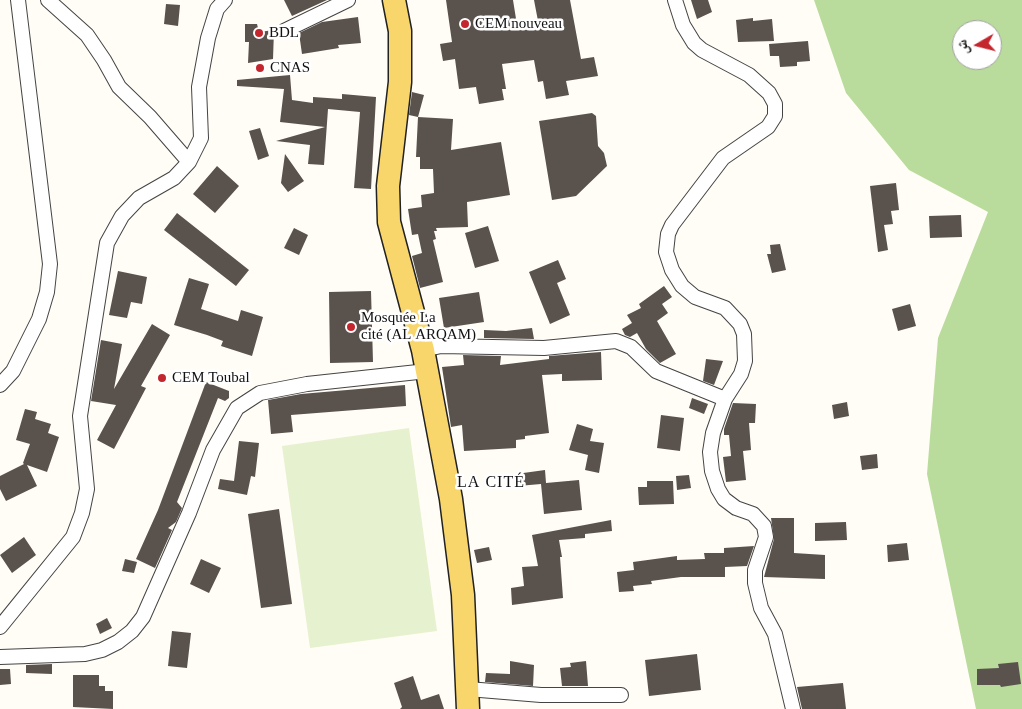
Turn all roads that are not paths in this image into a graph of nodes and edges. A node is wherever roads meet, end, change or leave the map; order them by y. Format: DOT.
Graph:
graph roads {
  1 [pos="18,0"];
  2 [pos="48,0"];
  3 [pos="226,0"];
  4 [pos="348,0"];
  5 [pos="394,0"];
  6 [pos="675,0"];
  7 [pos="284,31"];
  8 [pos="190,162"];
  9 [pos="425,360"];
  10 [pos="0,385"];
  11 [pos="725,399"];
  12 [pos="0,627"];
  13 [pos="0,656"];
  14 [pos="621,695"];
  15 [pos="468,699"];
  16 [pos="793,709"];
  1 -- 10 [label="street"];
  2 -- 8 [label="street"];
  3 -- 8 [label="street"];
  4 -- 7 [label="street"];
  5 -- 9 [label="main road"];
  6 -- 11 [label="street"];
  8 -- 12 [label="street"];
  9 -- 11 [label="street"];
  9 -- 13 [label="street"];
  9 -- 15 [label="main road"];
  11 -- 16 [label="street"];
  14 -- 15 [label="street"];
}
